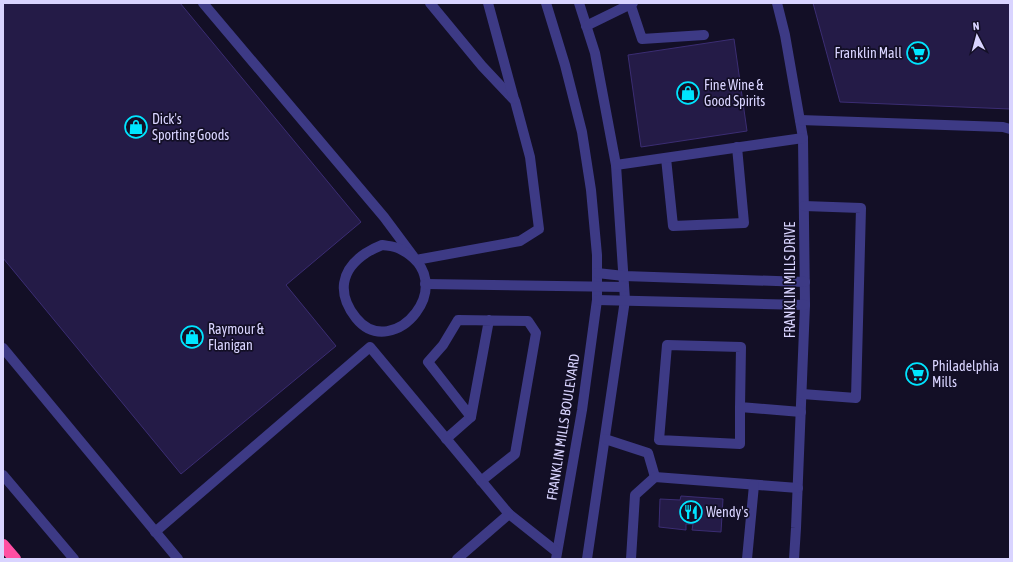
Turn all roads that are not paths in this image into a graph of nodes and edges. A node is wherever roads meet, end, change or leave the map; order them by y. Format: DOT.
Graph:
graph roads {
  1 [pos="203,3"];
  2 [pos="430,3"];
  3 [pos="488,3"];
  4 [pos="546,3"];
  5 [pos="579,3"];
  6 [pos="631,3"];
  7 [pos="777,3"];
  8 [pos="586,26"];
  9 [pos="704,35"];
  10 [pos="515,101"];
  11 [pos="800,120"];
  12 [pos="1010,129"];
  13 [pos="803,138"];
  14 [pos="737,147"];
  15 [pos="666,158"];
  16 [pos="616,165"];
  17 [pos="804,206"];
  18 [pos="416,260"];
  19 [pos="597,273"];
  20 [pos="624,276"];
  21 [pos="805,282"];
  22 [pos="425,284"];
  23 [pos="597,287"];
  24 [pos="624,287"];
  25 [pos="597,300"];
  26 [pos="625,300"];
  27 [pos="805,306"];
  28 [pos="489,320"];
  29 [pos="372,331"];
  30 [pos="3,348"];
  31 [pos="370,348"];
  32 [pos="802,394"];
  33 [pos="740,407"];
  34 [pos="801,412"];
  35 [pos="471,417"];
  36 [pos="446,439"];
  37 [pos="605,439"];
  38 [pos="659,440"];
  39 [pos="648,453"];
  40 [pos="3,475"];
  41 [pos="655,477"];
  42 [pos="481,481"];
  43 [pos="754,485"];
  44 [pos="798,488"];
  45 [pos="509,514"];
  46 [pos="154,532"];
  47 [pos="3,545"];
  48 [pos="556,556"];
  49 [pos="15,559"];
  50 [pos="74,559"];
  51 [pos="178,559"];
  52 [pos="457,559"];
  53 [pos="587,559"];
  54 [pos="631,559"];
  55 [pos="747,559"];
  56 [pos="794,559"];
  1 -- 18 [label="street"];
  2 -- 10 [label="street"];
  3 -- 10 [label="street"];
  4 -- 19 [label="street, FRANKLIN MILLS BOULEVARD"];
  5 -- 8 [label="street"];
  6 -- 8 [label="street"];
  6 -- 9 [label="street"];
  7 -- 11 [label="street, FRANKLIN MILLS DRIVE"];
  8 -- 16 [label="street"];
  10 -- 18 [label="street"];
  11 -- 12 [label="street"];
  11 -- 13 [label="street, FRANKLIN MILLS DRIVE"];
  13 -- 14 [label="street"];
  13 -- 17 [label="street, FRANKLIN MILLS DRIVE"];
  14 -- 15 [label="street"];
  14 -- 15 [label="street"];
  15 -- 16 [label="street"];
  16 -- 20 [label="street"];
  17 -- 21 [label="street, FRANKLIN MILLS DRIVE"];
  17 -- 32 [label="street"];
  18 -- 22 [label="street"];
  18 -- 29 [label="street"];
  19 -- 20 [label="street"];
  19 -- 23 [label="street, FRANKLIN MILLS BOULEVARD"];
  20 -- 21 [label="street"];
  20 -- 24 [label="street"];
  21 -- 27 [label="street, FRANKLIN MILLS DRIVE"];
  22 -- 23 [label="street"];
  22 -- 29 [label="street"];
  23 -- 24 [label="street"];
  23 -- 25 [label="street, FRANKLIN MILLS BOULEVARD"];
  24 -- 26 [label="street"];
  25 -- 26 [label="street"];
  25 -- 48 [label="street, FRANKLIN MILLS BOULEVARD"];
  26 -- 27 [label="street"];
  26 -- 37 [label="street"];
  27 -- 32 [label="street, FRANKLIN MILLS DRIVE"];
  28 -- 35 [label="street"];
  28 -- 35 [label="street"];
  28 -- 42 [label="street"];
  29 -- 31 [label="street"];
  30 -- 46 [label="street"];
  31 -- 36 [label="street"];
  31 -- 46 [label="street"];
  32 -- 34 [label="street, FRANKLIN MILLS DRIVE"];
  33 -- 34 [label="street"];
  33 -- 38 [label="street"];
  33 -- 38 [label="street"];
  34 -- 44 [label="street, FRANKLIN MILLS DRIVE"];
  35 -- 36 [label="street"];
  36 -- 42 [label="street"];
  37 -- 39 [label="street"];
  37 -- 53 [label="street"];
  38 -- 39 [label="street"];
  39 -- 41 [label="street"];
  40 -- 50 [label="street"];
  41 -- 43 [label="street"];
  41 -- 54 [label="street"];
  42 -- 45 [label="street"];
  43 -- 44 [label="street"];
  43 -- 55 [label="street"];
  44 -- 56 [label="street, FRANKLIN MILLS DRIVE"];
  45 -- 48 [label="street"];
  45 -- 52 [label="street"];
  46 -- 51 [label="street"];
  47 -- 49 [label="highway"];
}
